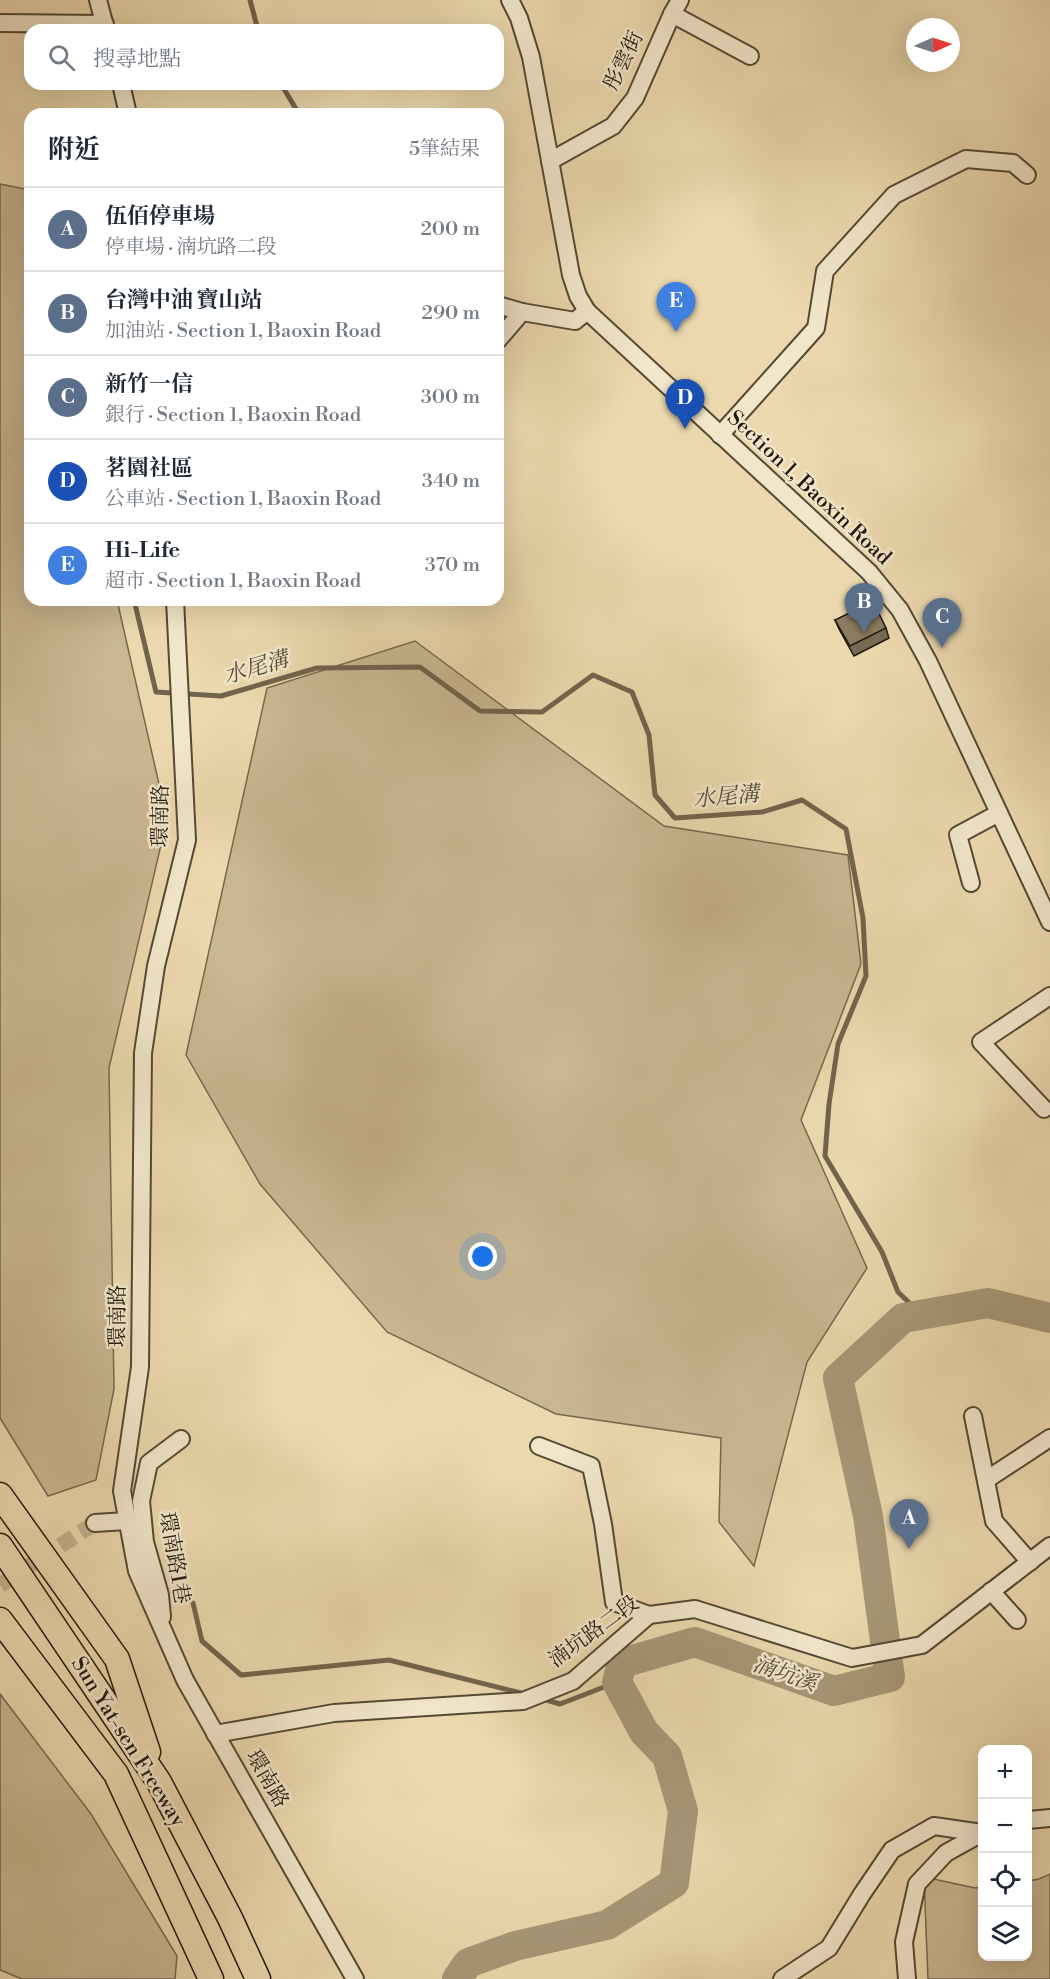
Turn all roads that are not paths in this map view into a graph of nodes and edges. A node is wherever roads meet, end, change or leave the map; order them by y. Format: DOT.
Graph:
graph roads {
  1 [pos="98,0"];
  2 [pos="510,0"];
  3 [pos="676,7"];
  4 [pos="0,23"];
  5 [pos="26,24"];
  6 [pos="104,24"];
  7 [pos="750,56"];
  8 [pos="122,90"];
  9 [pos="127,108"];
  10 [pos="550,161"];
  11 [pos="1028,175"];
  12 [pos="504,307"];
  13 [pos="587,311"];
  14 [pos="522,312"];
  15 [pos="504,333"];
  16 [pos="720,435"];
  17 [pos="175,606"];
  18 [pos="999,813"];
  19 [pos="971,883"];
  20 [pos="1050,922"];
  21 [pos="1050,996"];
  22 [pos="1044,1109"];
  23 [pos="973,1416"];
  24 [pos="1050,1438"];
  25 [pos="181,1439"];
  26 [pos="539,1446"];
  27 [pos="986,1480"];
  28 [pos="0,1496"];
  29 [pos="126,1521"];
  30 [pos="94,1523"];
  31 [pos="0,1546"];
  32 [pos="1050,1546"];
  33 [pos="1030,1562"];
  34 [pos="991,1591"];
  35 [pos="650,1615"];
  36 [pos="0,1620"];
  37 [pos="1017,1620"];
  38 [pos="162,1630"];
  39 [pos="215,1734"];
  40 [pos="159,1782"];
  41 [pos="1050,1818"];
  42 [pos="1032,1820"];
  43 [pos="978,1832"];
  44 [pos="978,1835"];
  45 [pos="211,1979"];
  46 [pos="258,1979"];
  47 [pos="355,1979"];
  48 [pos="782,1979"];
  49 [pos="907,1979"];
  1 -- 6 [label="street"];
  2 -- 10 [label="street, Section 1, Baoxin Road"];
  3 -- 7 [label="street, 彤雲街"];
  3 -- 10 [label="street, 彤雲街"];
  4 -- 5 [label="street"];
  8 -- 9 [label="street"];
  10 -- 13 [label="street, Section 1, Baoxin Road"];
  11 -- 16 [label="street"];
  12 -- 14 [label="street"];
  13 -- 14 [label="street"];
  13 -- 16 [label="street, Section 1, Baoxin Road"];
  14 -- 15 [label="street"];
  16 -- 18 [label="street, Section 1, Baoxin Road"];
  17 -- 29 [label="street, 環南路"];
  18 -- 19 [label="street"];
  18 -- 20 [label="street, Section 1, Baoxin Road"];
  21 -- 22 [label="street"];
  23 -- 27 [label="street"];
  24 -- 27 [label="street"];
  25 -- 38 [label="street, 環南路1巷"];
  26 -- 35 [label="street"];
  27 -- 33 [label="street"];
  28 -- 40 [label="highway"];
  29 -- 30 [label="street"];
  29 -- 38 [label="street, 環南路"];
  31 -- 40 [label="highway, Sun Yat-sen Freeway"];
  32 -- 33 [label="street"];
  33 -- 34 [label="street"];
  34 -- 35 [label="street, 湳坑路二段"];
  34 -- 37 [label="street"];
  35 -- 39 [label="street, 湳坑路二段"];
  36 -- 45 [label="highway, Sun Yat-sen Freeway"];
  38 -- 39 [label="street, 環南路"];
  39 -- 47 [label="street, 環南路"];
  40 -- 46 [label="highway, Sun Yat-sen Freeway"];
  41 -- 42 [label="street"];
  43 -- 48 [label="street"];
  44 -- 49 [label="street"];
}
